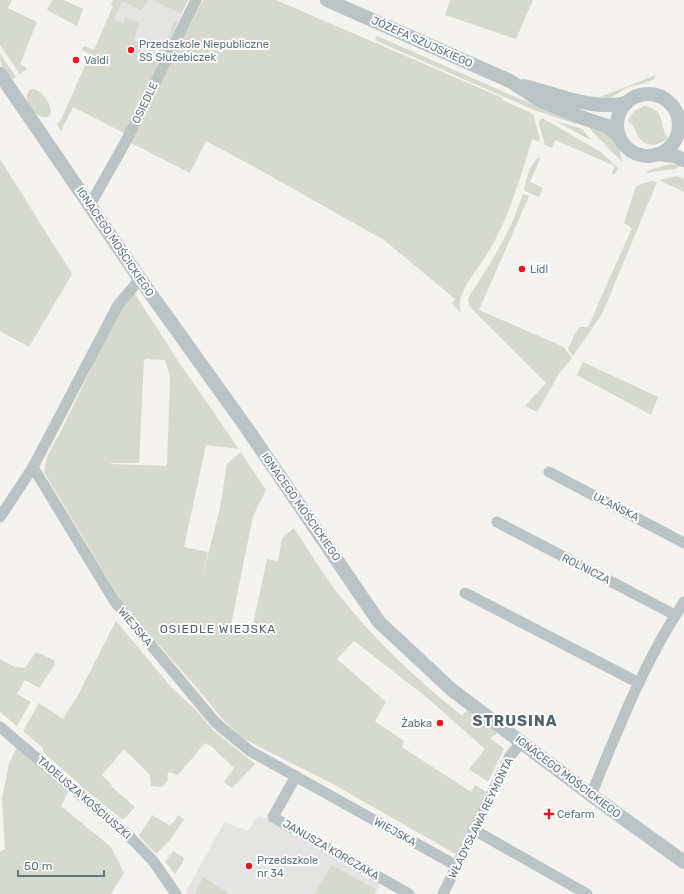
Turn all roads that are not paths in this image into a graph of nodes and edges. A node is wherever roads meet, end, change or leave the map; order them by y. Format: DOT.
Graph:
graph roads {
  1 [pos="196,0"];
  2 [pos="327,0"];
  3 [pos="0,74"];
  4 [pos="516,84"];
  5 [pos="626,103"];
  6 [pos="681,134"];
  7 [pos="619,136"];
  8 [pos="658,154"];
  9 [pos="684,160"];
  10 [pos="90,205"];
  11 [pos="140,279"];
  12 [pos="33,466"];
  13 [pos="548,472"];
  14 [pos="0,517"];
  15 [pos="497,522"];
  16 [pos="684,543"];
  17 [pos="465,592"];
  18 [pos="684,602"];
  19 [pos="675,615"];
  20 [pos="639,683"];
  21 [pos="1,729"];
  22 [pos="521,743"];
  23 [pos="296,776"];
  24 [pos="590,795"];
  25 [pos="474,830"];
  26 [pos="684,862"];
  27 [pos="457,866"];
  28 [pos="176,894"];
  29 [pos="409,894"];
  30 [pos="443,894"];
  31 [pos="587,894"];
  1 -- 10 [label="street, OSIEDLE"];
  2 -- 4 [label="street, JÓZEFA SZUJSKIEGO"];
  3 -- 10 [label="street, IGNACEGO MOŚCICKIEGO"];
  4 -- 5 [label="street, JÓZEFA SZUJSKIEGO"];
  4 -- 7 [label="street, JÓZEFA SZUJSKIEGO"];
  5 -- 6 [label="street, JÓZEFA SZUJSKIEGO"];
  5 -- 7 [label="street"];
  6 -- 8 [label="street, JÓZEFA SZUJSKIEGO"];
  7 -- 8 [label="street, JÓZEFA SZUJSKIEGO"];
  8 -- 9 [label="street, JÓZEFA SZUJSKIEGO"];
  10 -- 11 [label="street, IGNACEGO MOŚCICKIEGO"];
  11 -- 12 [label="street"];
  11 -- 22 [label="street, IGNACEGO MOŚCICKIEGO"];
  12 -- 14 [label="street"];
  12 -- 23 [label="street, WIEJSKA"];
  13 -- 16 [label="street, UŁAŃSKA"];
  15 -- 19 [label="street, ROLNICZA"];
  17 -- 20 [label="street"];
  18 -- 19 [label="street"];
  19 -- 20 [label="street"];
  20 -- 24 [label="street"];
  21 -- 28 [label="street, TADEUSZA KOŚCIUSZKI"];
  22 -- 24 [label="street, IGNACEGO MOŚCICKIEGO"];
  22 -- 25 [label="street, WŁADYSŁAWA REYMONTA"];
  23 -- 27 [label="street, WIEJSKA"];
  23 -- 29 [label="street, JANUSZA KORCZAKA"];
  24 -- 26 [label="street, IGNACEGO MOŚCICKIEGO"];
  25 -- 27 [label="street, WŁADYSŁAWA REYMONTA"];
  25 -- 31 [label="street"];
  27 -- 30 [label="street, WŁADYSŁAWA REYMONTA"];
}
